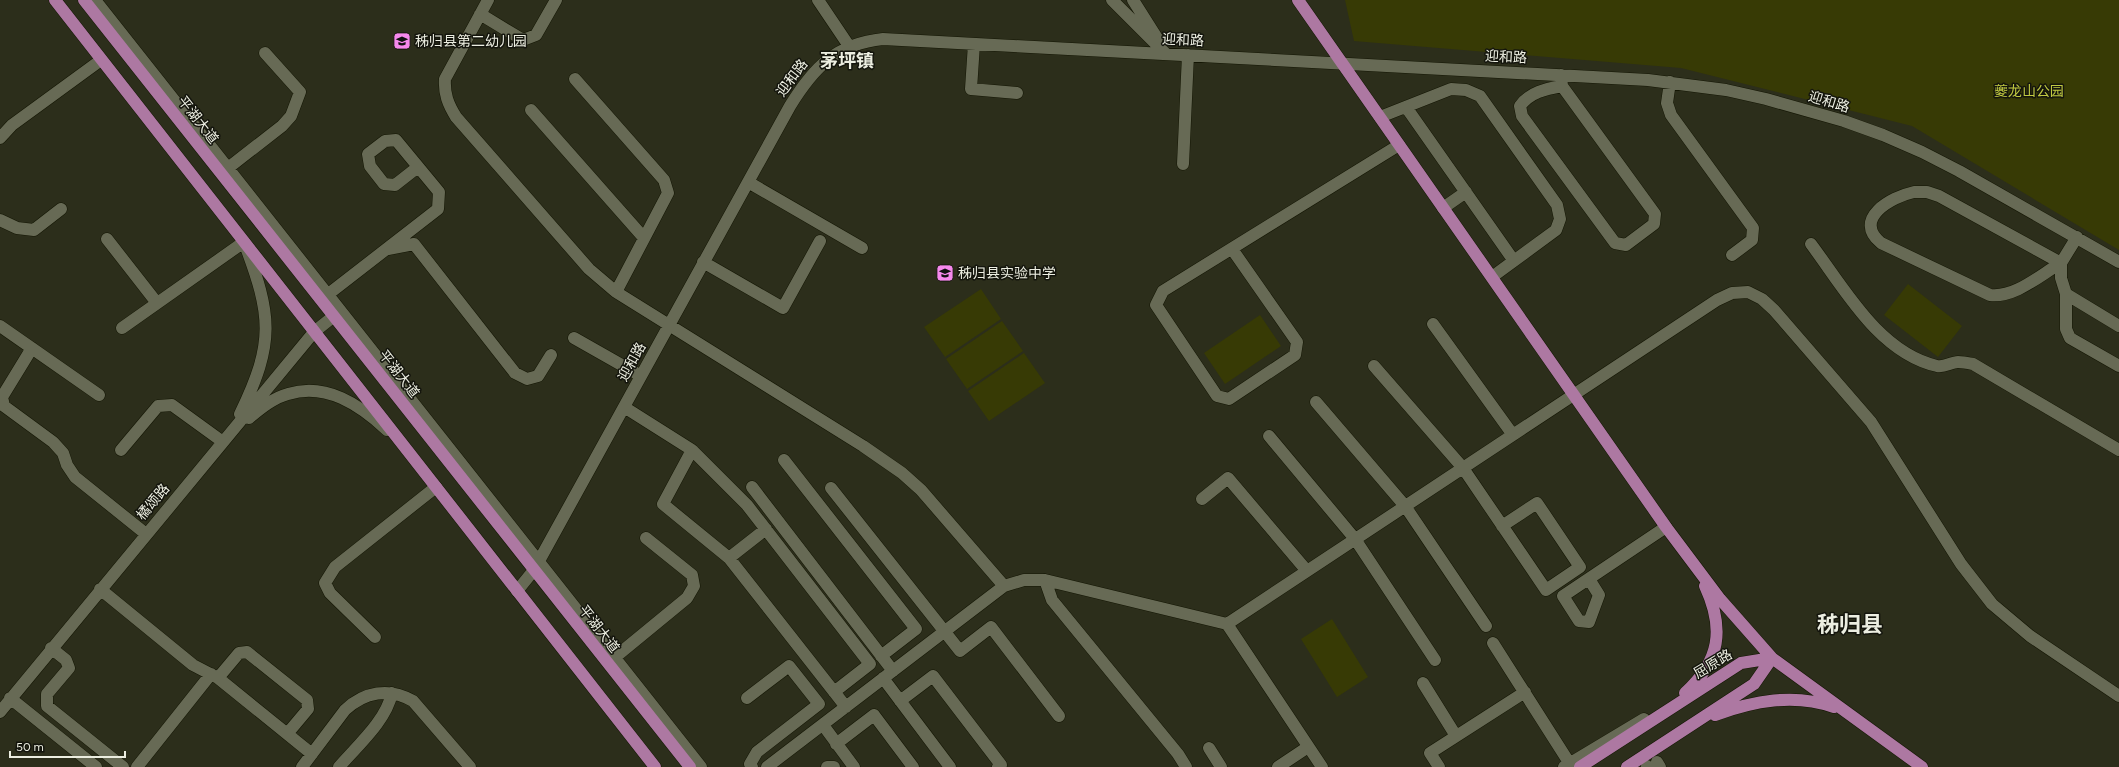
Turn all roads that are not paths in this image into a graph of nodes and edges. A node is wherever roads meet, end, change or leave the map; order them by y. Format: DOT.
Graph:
graph roads {
  1 [pos="84,0"];
  2 [pos="95,0"];
  3 [pos="488,0"];
  4 [pos="556,0"];
  5 [pos="818,0"];
  6 [pos="1112,0"];
  7 [pos="1133,0"];
  8 [pos="1298,0"];
  9 [pos="60,2"];
  10 [pos="480,14"];
  11 [pos="974,44"];
  12 [pos="849,46"];
  13 [pos="264,53"];
  14 [pos="1166,54"];
  15 [pos="1188,55"];
  16 [pos="102,60"];
  17 [pos="1342,63"];
  18 [pos="575,79"];
  19 [pos="1562,81"];
  20 [pos="1670,82"];
  21 [pos="1017,93"];
  22 [pos="1406,107"];
  23 [pos="531,110"];
  24 [pos="1380,117"];
  25 [pos="0,138"];
  26 [pos="1399,145"];
  27 [pos="1182,164"];
  28 [pos="418,167"];
  29 [pos="228,168"];
  30 [pos="748,182"];
  31 [pos="1466,192"];
  32 [pos="1443,208"];
  33 [pos="61,209"];
  34 [pos="0,220"];
  35 [pos="2077,237"];
  36 [pos="644,238"];
  37 [pos="107,239"];
  38 [pos="820,241"];
  39 [pos="244,242"];
  40 [pos="1811,244"];
  41 [pos="862,248"];
  42 [pos="386,249"];
  43 [pos="1232,249"];
  44 [pos="1732,255"];
  45 [pos="1514,261"];
  46 [pos="703,262"];
  47 [pos="2119,262"];
  48 [pos="2061,263"];
  49 [pos="1492,277"];
  50 [pos="616,292"];
  51 [pos="2066,294"];
  52 [pos="324,297"];
  53 [pos="157,303"];
  54 [pos="334,316"];
  55 [pos="1433,324"];
  56 [pos="669,325"];
  57 [pos="0,326"];
  58 [pos="2119,326"];
  59 [pos="122,328"];
  60 [pos="314,332"];
  61 [pos="574,338"];
  62 [pos="32,348"];
  63 [pos="551,355"];
  64 [pos="1374,366"];
  65 [pos="2119,366"];
  66 [pos="641,376"];
  67 [pos="99,395"];
  68 [pos="1574,395"];
  69 [pos="1316,402"];
  70 [pos="624,407"];
  71 [pos="1513,435"];
  72 [pos="1269,436"];
  73 [pos="225,440"];
  74 [pos="402,444"];
  75 [pos="121,450"];
  76 [pos="692,450"];
  77 [pos="2119,450"];
  78 [pos="784,460"];
  79 [pos="1463,468"];
  80 [pos="436,487"];
  81 [pos="752,487"];
  82 [pos="831,488"];
  83 [pos="1202,499"];
  84 [pos="1405,506"];
  85 [pos="1502,526"];
  86 [pos="1666,527"];
  87 [pos="766,529"];
  88 [pos="146,534"];
  89 [pos="646,538"];
  90 [pos="1355,539"];
  91 [pos="729,558"];
  92 [pos="536,567"];
  93 [pos="1696,568"];
  94 [pos="1307,571"];
  95 [pos="1589,579"];
  96 [pos="1045,580"];
  97 [pos="1004,586"];
  98 [pos="100,589"];
  99 [pos="517,591"];
  100 [pos="1227,624"];
  101 [pos="1486,626"];
  102 [pos="945,631"];
  103 [pos="375,637"];
  104 [pos="1493,643"];
  105 [pos="51,648"];
  106 [pos="881,656"];
  107 [pos="614,658"];
  108 [pos="1772,658"];
  109 [pos="1435,660"];
  110 [pos="893,671"];
  111 [pos="214,676"];
  112 [pos="883,678"];
  113 [pos="1423,683"];
  114 [pos="834,692"];
  115 [pos="1525,692"];
  116 [pos="392,693"];
  117 [pos="2119,696"];
  118 [pos="10,698"];
  119 [pos="747,698"];
  120 [pos="900,701"];
  121 [pos="846,707"];
  122 [pos="1843,710"];
  123 [pos="0,712"];
  124 [pos="1660,715"];
  125 [pos="1059,716"];
  126 [pos="823,725"];
  127 [pos="1690,726"];
  128 [pos="287,734"];
  129 [pos="1456,736"];
  130 [pos="836,744"];
  131 [pos="1308,746"];
  132 [pos="1209,748"];
  133 [pos="312,754"];
  134 [pos="907,765"];
  135 [pos="1572,766"];
  136 [pos="96,767"];
  137 [pos="123,767"];
  138 [pos="137,767"];
  139 [pos="302,767"];
  140 [pos="340,767"];
  141 [pos="470,767"];
  142 [pos="655,767"];
  143 [pos="690,767"];
  144 [pos="701,767"];
  145 [pos="752,767"];
  146 [pos="767,767"];
  147 [pos="827,767"];
  148 [pos="834,767"];
  149 [pos="854,767"];
  150 [pos="950,767"];
  151 [pos="998,767"];
  152 [pos="1186,767"];
  153 [pos="1221,767"];
  154 [pos="1278,767"];
  155 [pos="1322,767"];
  156 [pos="1439,767"];
  157 [pos="1627,767"];
  158 [pos="1921,767"];
  1 -- 52 [label="main road, 平湖大道"];
  2 -- 29 [label="street"];
  3 -- 10 [label="street"];
  4 -- 10 [label="street"];
  5 -- 12 [label="street"];
  6 -- 14 [label="street"];
  7 -- 14 [label="street"];
  8 -- 17 [label="main road"];
  9 -- 16 [label="main road"];
  10 -- 50 [label="street"];
  11 -- 12 [label="street, 迎和路"];
  11 -- 14 [label="street, 迎和路"];
  11 -- 21 [label="street"];
  12 -- 30 [label="street, 迎和路"];
  13 -- 29 [label="street"];
  14 -- 15 [label="street, 迎和路"];
  15 -- 17 [label="street, 迎和路"];
  15 -- 27 [label="street"];
  16 -- 25 [label="street"];
  16 -- 39 [label="main road"];
  17 -- 19 [label="street, 迎和路"];
  17 -- 24 [label="main road"];
  18 -- 36 [label="street"];
  19 -- 19 [label="street"];
  19 -- 20 [label="street, 迎和路"];
  20 -- 35 [label="street, 迎和路"];
  20 -- 44 [label="street"];
  22 -- 24 [label="street"];
  22 -- 31 [label="street"];
  22 -- 45 [label="street"];
  23 -- 36 [label="street"];
  24 -- 26 [label="main road"];
  26 -- 32 [label="main road"];
  26 -- 43 [label="street"];
  28 -- 42 [label="street"];
  29 -- 52 [label="street"];
  30 -- 41 [label="street"];
  30 -- 46 [label="street, 迎和路"];
  31 -- 32 [label="street"];
  31 -- 45 [label="street"];
  32 -- 49 [label="main road"];
  33 -- 34 [label="street"];
  35 -- 47 [label="street, 迎和路"];
  35 -- 48 [label="street"];
  36 -- 50 [label="street"];
  37 -- 53 [label="street"];
  38 -- 46 [label="street"];
  39 -- 53 [label="street"];
  39 -- 60 [label="main road"];
  39 -- 73 [label="street"];
  40 -- 77 [label="street"];
  42 -- 52 [label="street"];
  42 -- 63 [label="street"];
  43 -- 43 [label="street"];
  45 -- 49 [label="street"];
  46 -- 56 [label="street, 迎和路"];
  48 -- 48 [label="street"];
  48 -- 51 [label="street"];
  49 -- 68 [label="main road"];
  50 -- 56 [label="street"];
  51 -- 58 [label="street"];
  51 -- 65 [label="street"];
  52 -- 54 [label="main road, 平湖大道"];
  52 -- 92 [label="street"];
  53 -- 59 [label="street"];
  54 -- 60 [label="street, 橘颂路"];
  54 -- 92 [label="main road, 平湖大道"];
  55 -- 71 [label="street"];
  56 -- 66 [label="street, 迎和路"];
  56 -- 97 [label="street"];
  57 -- 62 [label="street"];
  60 -- 73 [label="street, 橘颂路"];
  60 -- 74 [label="main road"];
  61 -- 66 [label="street"];
  62 -- 67 [label="street"];
  62 -- 88 [label="street"];
  64 -- 79 [label="street"];
  66 -- 70 [label="street, 迎和路"];
  68 -- 71 [label="street"];
  68 -- 86 [label="main road"];
  68 -- 117 [label="street"];
  69 -- 84 [label="street"];
  70 -- 76 [label="street"];
  70 -- 92 [label="street, 迎和路"];
  71 -- 79 [label="street"];
  72 -- 90 [label="street"];
  73 -- 74 [label="street"];
  73 -- 75 [label="street"];
  73 -- 88 [label="street, 橘颂路"];
  74 -- 80 [label="main road"];
  76 -- 87 [label="street"];
  76 -- 91 [label="street"];
  78 -- 106 [label="street"];
  79 -- 84 [label="street"];
  79 -- 85 [label="street"];
  80 -- 99 [label="main road"];
  80 -- 103 [label="street"];
  81 -- 106 [label="street"];
  82 -- 102 [label="street"];
  83 -- 94 [label="street"];
  84 -- 90 [label="street"];
  84 -- 101 [label="street"];
  85 -- 85 [label="street"];
  86 -- 93 [label="main road"];
  86 -- 95 [label="street"];
  87 -- 91 [label="street"];
  87 -- 114 [label="street"];
  88 -- 98 [label="street, 橘颂路"];
  89 -- 107 [label="street"];
  90 -- 94 [label="street"];
  90 -- 109 [label="street"];
  91 -- 114 [label="street"];
  92 -- 99 [label="street, 迎和路"];
  92 -- 107 [label="street"];
  92 -- 143 [label="main road, 平湖大道"];
  93 -- 108 [label="main road"];
  93 -- 124 [label="main road"];
  94 -- 100 [label="street"];
  96 -- 97 [label="street"];
  96 -- 100 [label="street"];
  96 -- 152 [label="street"];
  97 -- 102 [label="street"];
  98 -- 105 [label="street, 橘颂路"];
  98 -- 111 [label="street"];
  99 -- 142 [label="main road"];
  100 -- 131 [label="street"];
  102 -- 110 [label="street"];
  102 -- 125 [label="street"];
  104 -- 115 [label="street"];
  105 -- 118 [label="street, 橘颂路"];
  105 -- 137 [label="street"];
  106 -- 110 [label="street"];
  107 -- 144 [label="street"];
  108 -- 122 [label="main road"];
  108 -- 124 [label="main road, 屈原路"];
  108 -- 127 [label="main road"];
  110 -- 112 [label="street"];
  111 -- 128 [label="street"];
  111 -- 128 [label="street"];
  111 -- 138 [label="street"];
  112 -- 120 [label="street"];
  112 -- 121 [label="street"];
  113 -- 129 [label="street"];
  114 -- 121 [label="street"];
  115 -- 129 [label="street"];
  115 -- 135 [label="street"];
  116 -- 133 [label="street"];
  116 -- 140 [label="street"];
  116 -- 141 [label="street"];
  118 -- 123 [label="street, 橘颂路"];
  118 -- 136 [label="street"];
  119 -- 145 [label="street"];
  120 -- 150 [label="street"];
  120 -- 151 [label="street"];
  121 -- 126 [label="street"];
  122 -- 127 [label="main road"];
  122 -- 158 [label="main road"];
  124 -- 135 [label="main road, 屈原路"];
  126 -- 130 [label="street"];
  126 -- 146 [label="street"];
  127 -- 157 [label="main road"];
  128 -- 133 [label="street"];
  129 -- 156 [label="street"];
  130 -- 134 [label="street"];
  130 -- 149 [label="street"];
  131 -- 154 [label="street"];
  131 -- 155 [label="street"];
  132 -- 153 [label="street"];
  133 -- 139 [label="street"];
  147 -- 148 [label="street"];
}
